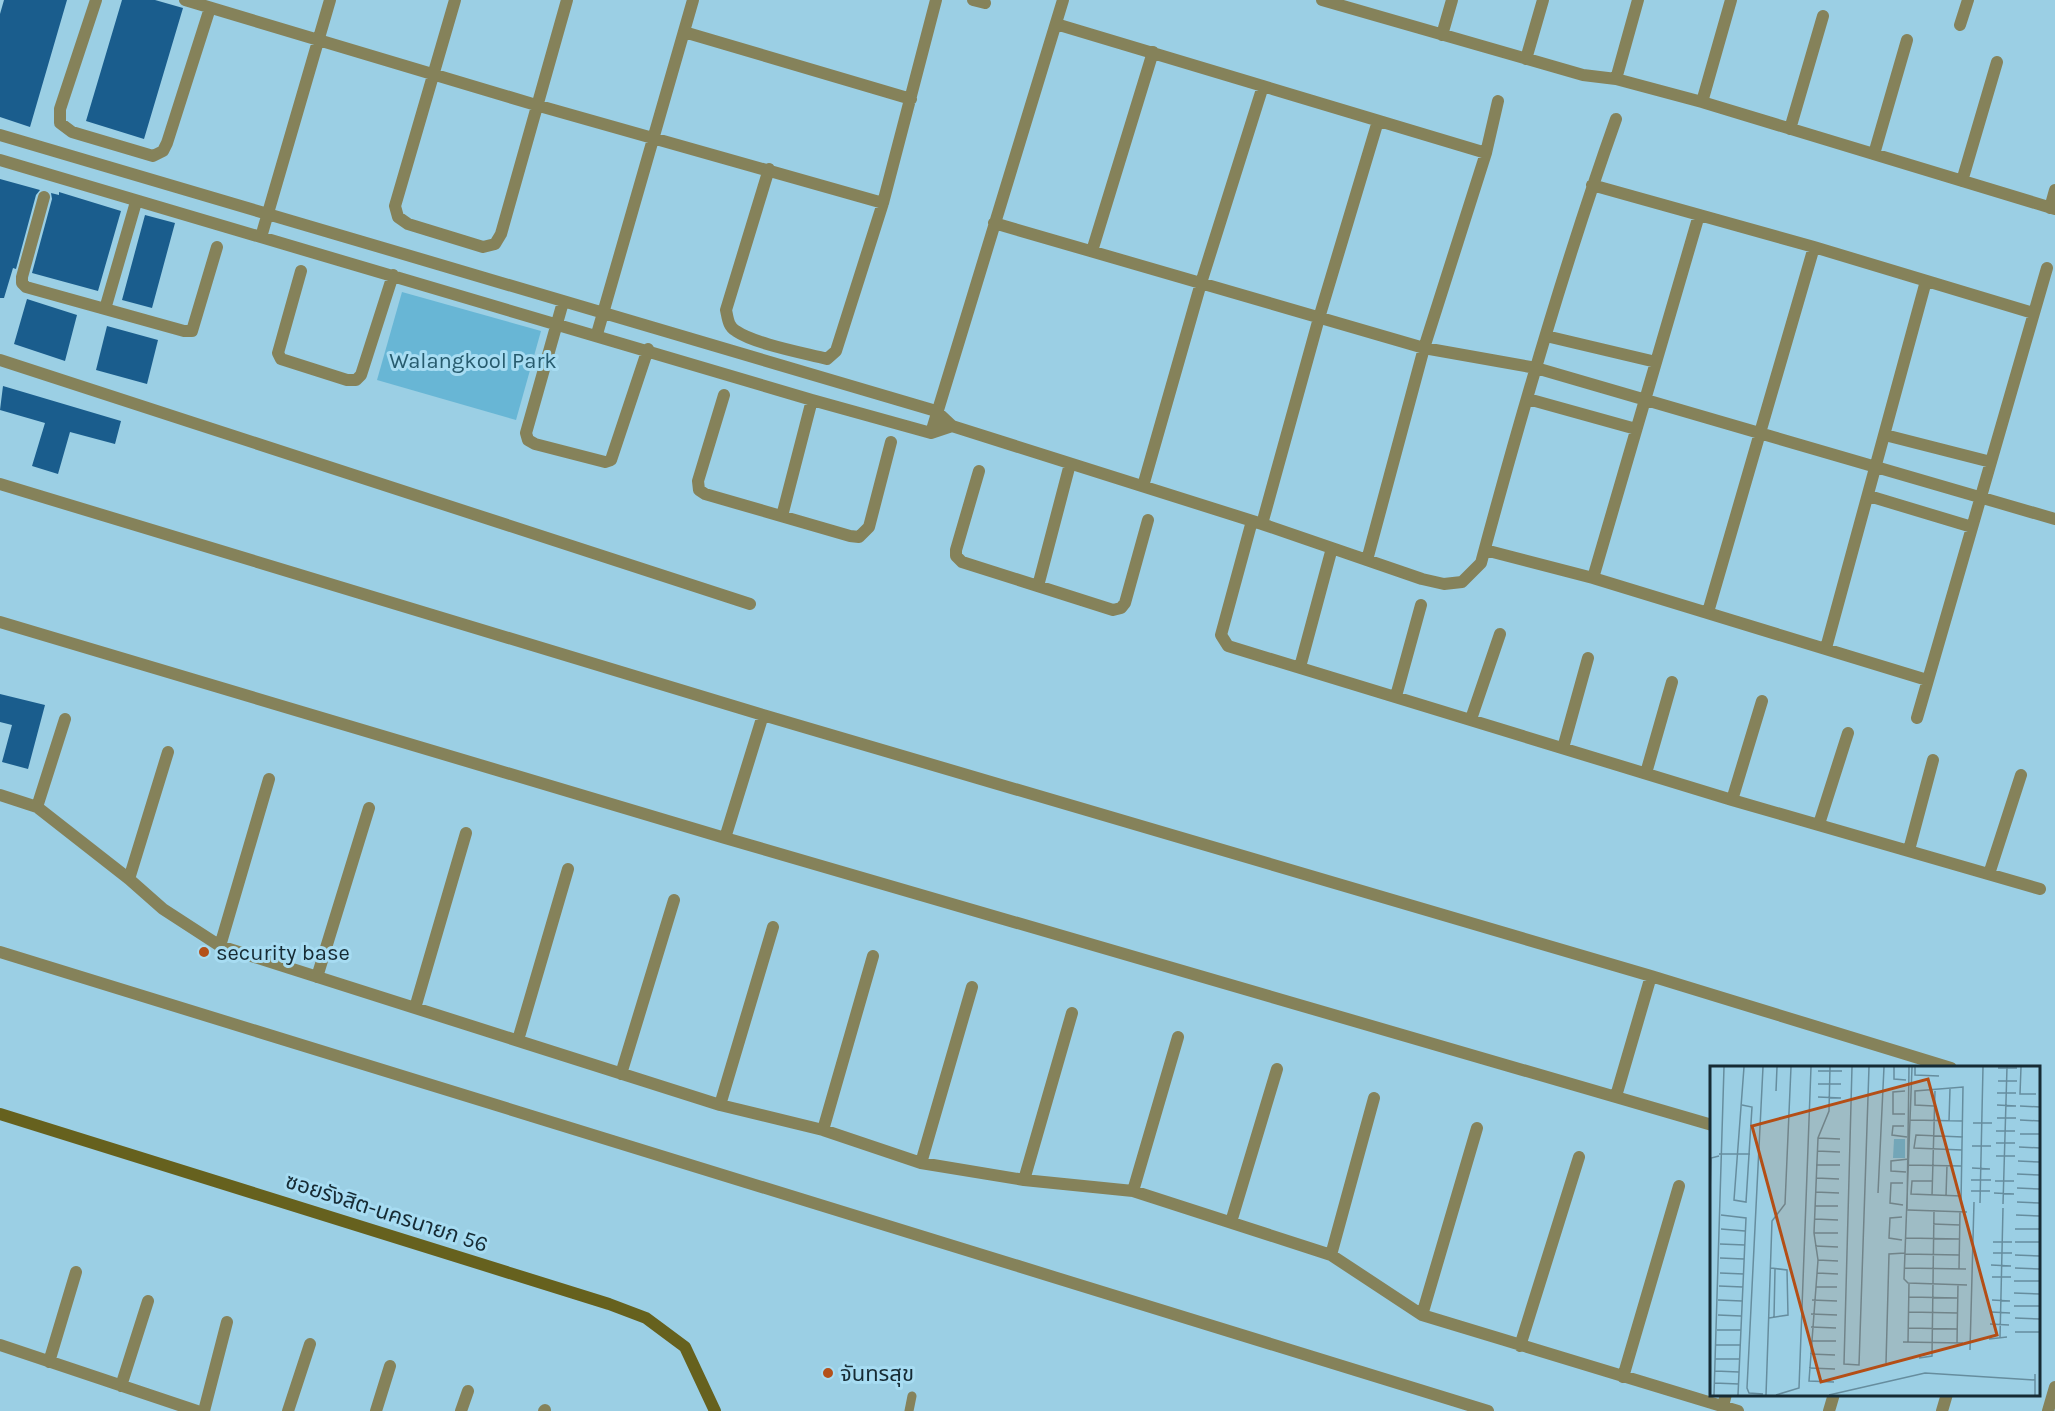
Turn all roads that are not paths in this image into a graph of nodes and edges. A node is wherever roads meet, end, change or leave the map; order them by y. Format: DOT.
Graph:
graph roads {
  1 [pos="96,0"];
  2 [pos="185,0"];
  3 [pos="330,0"];
  4 [pos="455,0"];
  5 [pos="567,0"];
  6 [pos="693,0"];
  7 [pos="936,0"];
  8 [pos="1063,0"];
  9 [pos="1322,0"];
  10 [pos="1452,0"];
  11 [pos="1543,0"];
  12 [pos="1638,0"];
  13 [pos="1731,0"];
  14 [pos="1968,0"];
  15 [pos="1355,4"];
  16 [pos="210,8"];
  17 [pos="1823,16"];
  18 [pos="1056,24"];
  19 [pos="1960,25"];
  20 [pos="684,32"];
  21 [pos="1442,35"];
  22 [pos="318,38"];
  23 [pos="1908,39"];
  24 [pos="1153,52"];
  25 [pos="1526,59"];
  26 [pos="1997,62"];
  27 [pos="433,73"];
  28 [pos="1616,79"];
  29 [pos="1263,86"];
  30 [pos="910,99"];
  31 [pos="1498,101"];
  32 [pos="1702,102"];
  33 [pos="536,105"];
  34 [pos="1616,119"];
  35 [pos="1378,121"];
  36 [pos="1790,129"];
  37 [pos="0,135"];
  38 [pos="654,137"];
  39 [pos="1486,153"];
  40 [pos="1874,154"];
  41 [pos="0,160"];
  42 [pos="769,169"];
  43 [pos="1962,181"];
  44 [pos="1593,185"];
  45 [pos="2055,190"];
  46 [pos="44,197"];
  47 [pos="136,202"];
  48 [pos="883,202"];
  49 [pos="2052,208"];
  50 [pos="268,215"];
  51 [pos="1699,215"];
  52 [pos="994,223"];
  53 [pos="261,237"];
  54 [pos="217,247"];
  55 [pos="1814,247"];
  56 [pos="1092,251"];
  57 [pos="2047,268"];
  58 [pos="301,272"];
  59 [pos="393,275"];
  60 [pos="1926,281"];
  61 [pos="1201,283"];
  62 [pos="563,302"];
  63 [pos="105,309"];
  64 [pos="2033,313"];
  65 [pos="603,314"];
  66 [pos="1319,318"];
  67 [pos="557,322"];
  68 [pos="597,334"];
  69 [pos="1546,336"];
  70 [pos="1425,348"];
  71 [pos="648,349"];
  72 [pos="0,360"];
  73 [pos="1656,362"];
  74 [pos="1536,368"];
  75 [pos="724,395"];
  76 [pos="1528,399"];
  77 [pos="812,400"];
  78 [pos="1644,402"];
  79 [pos="936,411"];
  80 [pos="952,426"];
  81 [pos="1636,429"];
  82 [pos="931,433"];
  83 [pos="1759,433"];
  84 [pos="1885,435"];
  85 [pos="891,442"];
  86 [pos="1991,462"];
  87 [pos="1070,464"];
  88 [pos="1877,467"];
  89 [pos="979,471"];
  90 [pos="0,484"];
  91 [pos="1143,486"];
  92 [pos="1869,496"];
  93 [pos="1981,498"];
  94 [pos="782,516"];
  95 [pos="2055,519"];
  96 [pos="1148,520"];
  97 [pos="1257,523"];
  98 [pos="1972,527"];
  99 [pos="1332,548"];
  100 [pos="1485,550"];
  101 [pos="1367,560"];
  102 [pos="1593,578"];
  103 [pos="1038,586"];
  104 [pos="750,604"];
  105 [pos="1421,605"];
  106 [pos="1708,612"];
  107 [pos="0,622"];
  108 [pos="1500,634"];
  109 [pos="1826,648"];
  110 [pos="1588,658"];
  111 [pos="1300,667"];
  112 [pos="1927,680"];
  113 [pos="1672,682"];
  114 [pos="1396,696"];
  115 [pos="1762,701"];
  116 [pos="763,715"];
  117 [pos="1917,718"];
  118 [pos="65,719"];
  119 [pos="1471,719"];
  120 [pos="1848,733"];
  121 [pos="1563,748"];
  122 [pos="168,752"];
  123 [pos="1933,760"];
  124 [pos="1646,773"];
  125 [pos="2021,775"];
  126 [pos="269,779"];
  127 [pos="0,795"];
  128 [pos="1732,800"];
  129 [pos="38,807"];
  130 [pos="369,808"];
  131 [pos="1819,824"];
  132 [pos="466,833"];
  133 [pos="725,838"];
  134 [pos="1908,850"];
  135 [pos="568,869"];
  136 [pos="1989,874"];
  137 [pos="129,879"];
  138 [pos="2040,889"];
  139 [pos="674,900"];
  140 [pos="773,927"];
  141 [pos="220,946"];
  142 [pos="0,952"];
  143 [pos="873,956"];
  144 [pos="1651,976"];
  145 [pos="316,977"];
  146 [pos="972,987"];
  147 [pos="415,1008"];
  148 [pos="1072,1013"];
  149 [pos="1178,1037"];
  150 [pos="518,1040"];
  151 [pos="1944,1066"];
  152 [pos="1277,1069"];
  153 [pos="621,1074"];
  154 [pos="1616,1096"];
  155 [pos="1374,1098"];
  156 [pos="720,1105"];
  157 [pos="0,1113"];
  158 [pos="1710,1124"];
  159 [pos="1477,1128"];
  160 [pos="823,1130"];
  161 [pos="1579,1157"];
  162 [pos="921,1162"];
  163 [pos="1024,1180"];
  164 [pos="1679,1186"];
  165 [pos="1133,1191"];
  166 [pos="1231,1222"];
  167 [pos="1331,1255"];
  168 [pos="76,1272"];
  169 [pos="148,1301"];
  170 [pos="1422,1315"];
  171 [pos="227,1322"];
  172 [pos="310,1344"];
  173 [pos="0,1346"];
  174 [pos="1520,1346"];
  175 [pos="49,1362"];
  176 [pos="390,1366"];
  177 [pos="1623,1377"];
  178 [pos="121,1386"];
  179 [pos="2055,1387"];
  180 [pos="468,1390"];
  181 [pos="912,1396"];
  182 [pos="1833,1396"];
  183 [pos="1947,1396"];
  184 [pos="1725,1400"];
  185 [pos="197,1411"];
  186 [pos="204,1411"];
  187 [pos="288,1411"];
  188 [pos="376,1411"];
  189 [pos="461,1411"];
  190 [pos="716,1411"];
  191 [pos="909,1411"];
  192 [pos="1488,1411"];
  193 [pos="1738,1411"];
  194 [pos="1828,1411"];
  195 [pos="1942,1411"];
  196 [pos="2048,1411"];
  1 -- 16 [label="street"];
  2 -- 16 [label="street"];
  3 -- 22 [label="street"];
  4 -- 27 [label="street"];
  5 -- 33 [label="street"];
  6 -- 20 [label="street"];
  7 -- 30 [label="street"];
  8 -- 18 [label="street"];
  9 -- 15 [label="street"];
  10 -- 21 [label="street"];
  11 -- 25 [label="street"];
  12 -- 28 [label="street"];
  13 -- 32 [label="street"];
  14 -- 19 [label="street"];
  15 -- 21 [label="street"];
  16 -- 22 [label="street"];
  17 -- 36 [label="street"];
  18 -- 24 [label="street"];
  18 -- 52 [label="street"];
  20 -- 30 [label="street"];
  20 -- 38 [label="street"];
  21 -- 25 [label="street"];
  22 -- 27 [label="street"];
  22 -- 50 [label="street"];
  23 -- 40 [label="street"];
  24 -- 29 [label="street"];
  24 -- 56 [label="street"];
  25 -- 28 [label="street"];
  26 -- 43 [label="street"];
  27 -- 33 [label="street"];
  27 -- 33 [label="street"];
  28 -- 32 [label="street"];
  29 -- 35 [label="street"];
  29 -- 61 [label="street"];
  30 -- 48 [label="street"];
  31 -- 39 [label="street"];
  32 -- 36 [label="street"];
  33 -- 38 [label="street"];
  34 -- 44 [label="street"];
  35 -- 39 [label="street"];
  35 -- 66 [label="street"];
  36 -- 40 [label="street"];
  37 -- 50 [label="street"];
  38 -- 42 [label="street"];
  38 -- 65 [label="street"];
  39 -- 70 [label="street"];
  40 -- 43 [label="street"];
  41 -- 47 [label="street"];
  42 -- 48 [label="street"];
  42 -- 48 [label="street"];
  43 -- 49 [label="street"];
  44 -- 51 [label="street"];
  44 -- 69 [label="street"];
  45 -- 49 [label="street"];
  46 -- 63 [label="street"];
  47 -- 53 [label="street"];
  47 -- 63 [label="street"];
  50 -- 53 [label="street"];
  50 -- 62 [label="street"];
  51 -- 55 [label="street"];
  51 -- 73 [label="street"];
  52 -- 56 [label="street"];
  52 -- 79 [label="street"];
  53 -- 59 [label="street"];
  54 -- 63 [label="street"];
  55 -- 60 [label="street"];
  55 -- 83 [label="street"];
  56 -- 61 [label="street"];
  57 -- 64 [label="street"];
  58 -- 59 [label="street"];
  59 -- 67 [label="street"];
  60 -- 64 [label="street"];
  60 -- 84 [label="street"];
  61 -- 66 [label="street"];
  61 -- 91 [label="street"];
  62 -- 65 [label="street"];
  62 -- 67 [label="street"];
  64 -- 86 [label="street"];
  65 -- 68 [label="street"];
  65 -- 79 [label="street"];
  66 -- 70 [label="street"];
  66 -- 97 [label="street"];
  67 -- 68 [label="street"];
  67 -- 71 [label="street"];
  68 -- 71 [label="street"];
  69 -- 73 [label="street"];
  69 -- 74 [label="street"];
  70 -- 74 [label="street"];
  70 -- 101 [label="street"];
  71 -- 77 [label="street"];
  72 -- 104 [label="street"];
  73 -- 78 [label="street"];
  74 -- 76 [label="street"];
  74 -- 78 [label="street"];
  75 -- 94 [label="street"];
  76 -- 81 [label="street"];
  76 -- 100 [label="street"];
  77 -- 82 [label="street"];
  77 -- 94 [label="street"];
  78 -- 81 [label="street"];
  78 -- 83 [label="street"];
  79 -- 80 [label="street"];
  79 -- 82 [label="street"];
  80 -- 82 [label="street"];
  80 -- 87 [label="street"];
  81 -- 102 [label="street"];
  83 -- 88 [label="street"];
  83 -- 106 [label="street"];
  84 -- 86 [label="street"];
  84 -- 88 [label="street"];
  85 -- 94 [label="street"];
  86 -- 93 [label="street"];
  87 -- 91 [label="street"];
  87 -- 103 [label="street"];
  88 -- 92 [label="street"];
  88 -- 93 [label="street"];
  89 -- 103 [label="street"];
  90 -- 116 [label="street"];
  91 -- 97 [label="street"];
  92 -- 98 [label="street"];
  92 -- 109 [label="street"];
  93 -- 95 [label="street"];
  93 -- 98 [label="street"];
  96 -- 103 [label="street"];
  97 -- 99 [label="street"];
  97 -- 111 [label="street"];
  98 -- 112 [label="street"];
  99 -- 101 [label="street"];
  99 -- 111 [label="street"];
  100 -- 101 [label="street"];
  100 -- 102 [label="street"];
  102 -- 106 [label="street"];
  105 -- 114 [label="street"];
  106 -- 109 [label="street"];
  107 -- 133 [label="street"];
  108 -- 119 [label="street"];
  109 -- 112 [label="street"];
  110 -- 121 [label="street"];
  111 -- 114 [label="street"];
  112 -- 117 [label="street"];
  113 -- 124 [label="street"];
  114 -- 119 [label="street"];
  115 -- 128 [label="street"];
  116 -- 133 [label="street"];
  116 -- 144 [label="street"];
  118 -- 129 [label="street"];
  119 -- 121 [label="street"];
  120 -- 131 [label="street"];
  121 -- 124 [label="street"];
  122 -- 137 [label="street"];
  123 -- 134 [label="street"];
  124 -- 128 [label="street"];
  125 -- 136 [label="street"];
  126 -- 141 [label="street"];
  127 -- 129 [label="street"];
  128 -- 131 [label="street"];
  129 -- 137 [label="street"];
  130 -- 145 [label="street"];
  131 -- 134 [label="street"];
  132 -- 147 [label="street"];
  133 -- 154 [label="street"];
  134 -- 136 [label="street"];
  135 -- 150 [label="street"];
  136 -- 138 [label="street"];
  137 -- 141 [label="street"];
  139 -- 153 [label="street"];
  140 -- 156 [label="street"];
  141 -- 145 [label="street"];
  142 -- 192 [label="street"];
  143 -- 160 [label="street"];
  144 -- 151 [label="street"];
  144 -- 154 [label="street"];
  145 -- 147 [label="street"];
  146 -- 162 [label="street"];
  147 -- 150 [label="street"];
  148 -- 163 [label="street"];
  149 -- 165 [label="street"];
  150 -- 153 [label="street"];
  152 -- 166 [label="street"];
  153 -- 156 [label="street"];
  154 -- 158 [label="street"];
  155 -- 167 [label="street"];
  156 -- 160 [label="street"];
  157 -- 190 [label="street, ซอยรังสิต-นครนายก 56"];
  159 -- 170 [label="street"];
  160 -- 162 [label="street"];
  161 -- 174 [label="street"];
  162 -- 163 [label="street"];
  163 -- 165 [label="street"];
  164 -- 177 [label="street"];
  165 -- 166 [label="street"];
  166 -- 167 [label="street"];
  167 -- 170 [label="street"];
  168 -- 175 [label="street"];
  169 -- 178 [label="street"];
  170 -- 174 [label="street"];
  171 -- 186 [label="street"];
  172 -- 187 [label="street"];
  173 -- 175 [label="street"];
  174 -- 177 [label="street"];
  175 -- 178 [label="street"];
  176 -- 188 [label="street"];
  177 -- 184 [label="street"];
  178 -- 185 [label="street"];
  179 -- 196 [label="street"];
  180 -- 189 [label="street"];
  181 -- 191 [label="lane"];
  182 -- 194 [label="street"];
  183 -- 195 [label="street"];
  184 -- 193 [label="street"];
}
